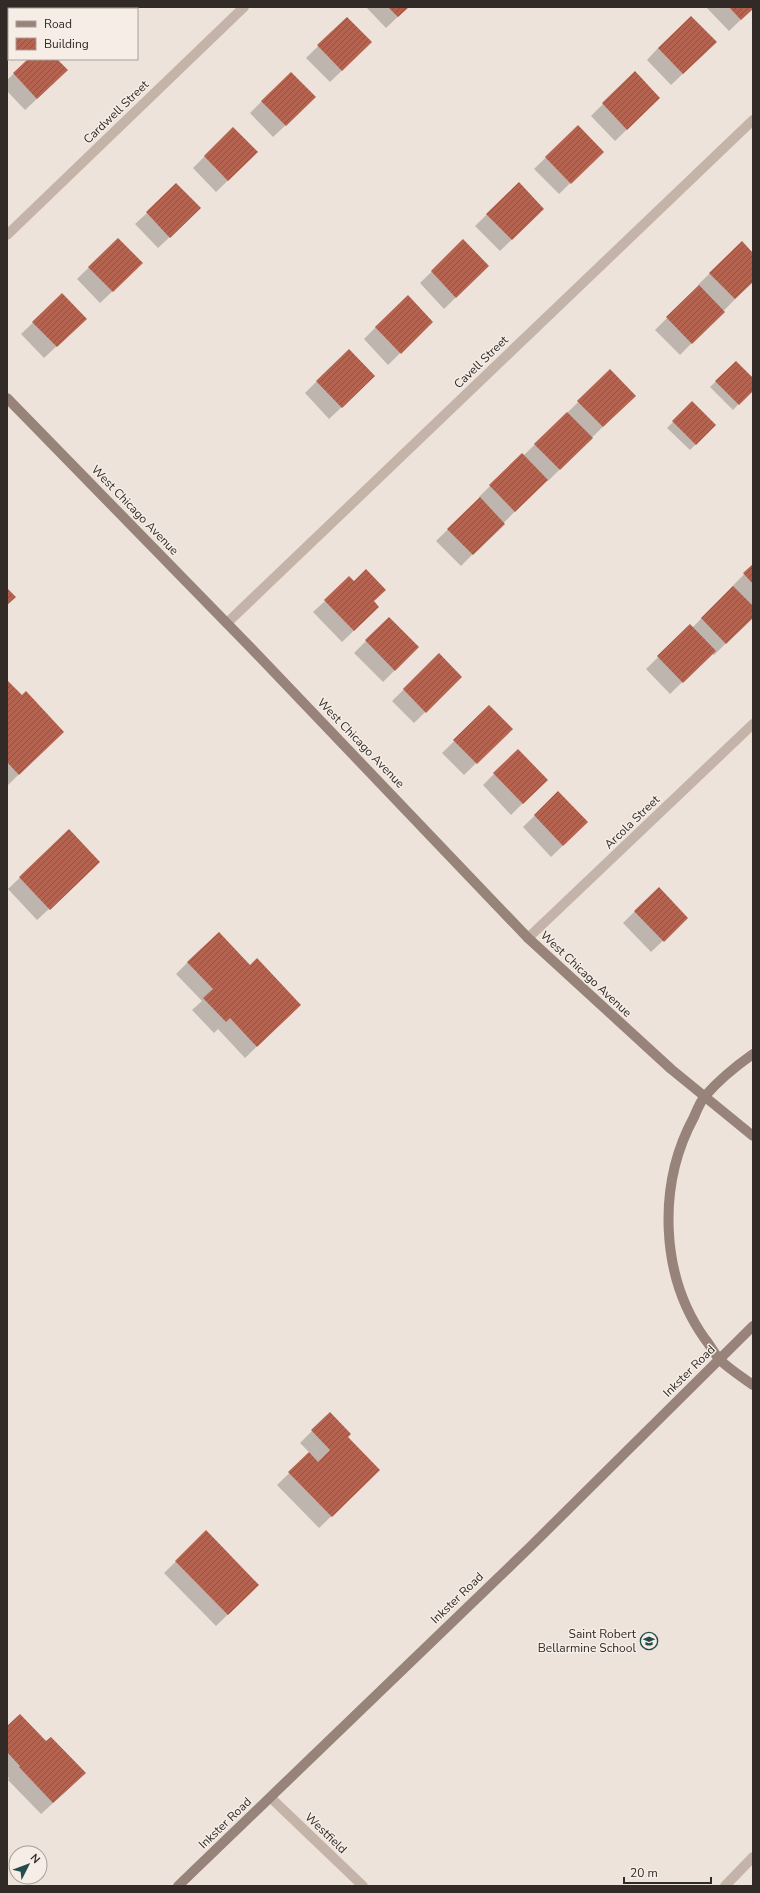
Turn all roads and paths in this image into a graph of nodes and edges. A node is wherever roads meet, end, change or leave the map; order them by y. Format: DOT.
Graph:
graph roads {
  1 [pos="244,7"];
  2 [pos="753,120"];
  3 [pos="7,235"];
  4 [pos="7,398"];
  5 [pos="227,623"];
  6 [pos="753,724"];
  7 [pos="528,938"];
  8 [pos="753,1054"];
  9 [pos="705,1096"];
  10 [pos="753,1136"];
  11 [pos="753,1326"];
  12 [pos="719,1359"];
  13 [pos="753,1385"];
  14 [pos="271,1798"];
  15 [pos="753,1857"];
  16 [pos="178,1886"];
  17 [pos="362,1886"];
  18 [pos="724,1886"];
  1 -- 3 [label="street, Cardwell Street"];
  2 -- 5 [label="street, Cavell Street"];
  4 -- 5 [label="main road, West Chicago Avenue"];
  5 -- 7 [label="main road, West Chicago Avenue"];
  6 -- 7 [label="street, Arcola Street"];
  7 -- 9 [label="main road, West Chicago Avenue"];
  8 -- 9 [label="main road"];
  9 -- 10 [label="main road, West Chicago Avenue"];
  9 -- 12 [label="main road"];
  11 -- 12 [label="main road, Inkster Road"];
  12 -- 13 [label="main road"];
  12 -- 14 [label="main road, Inkster Road"];
  14 -- 16 [label="main road, Inkster Road"];
  14 -- 17 [label="street, Westfield"];
  15 -- 18 [label="street"];
}
